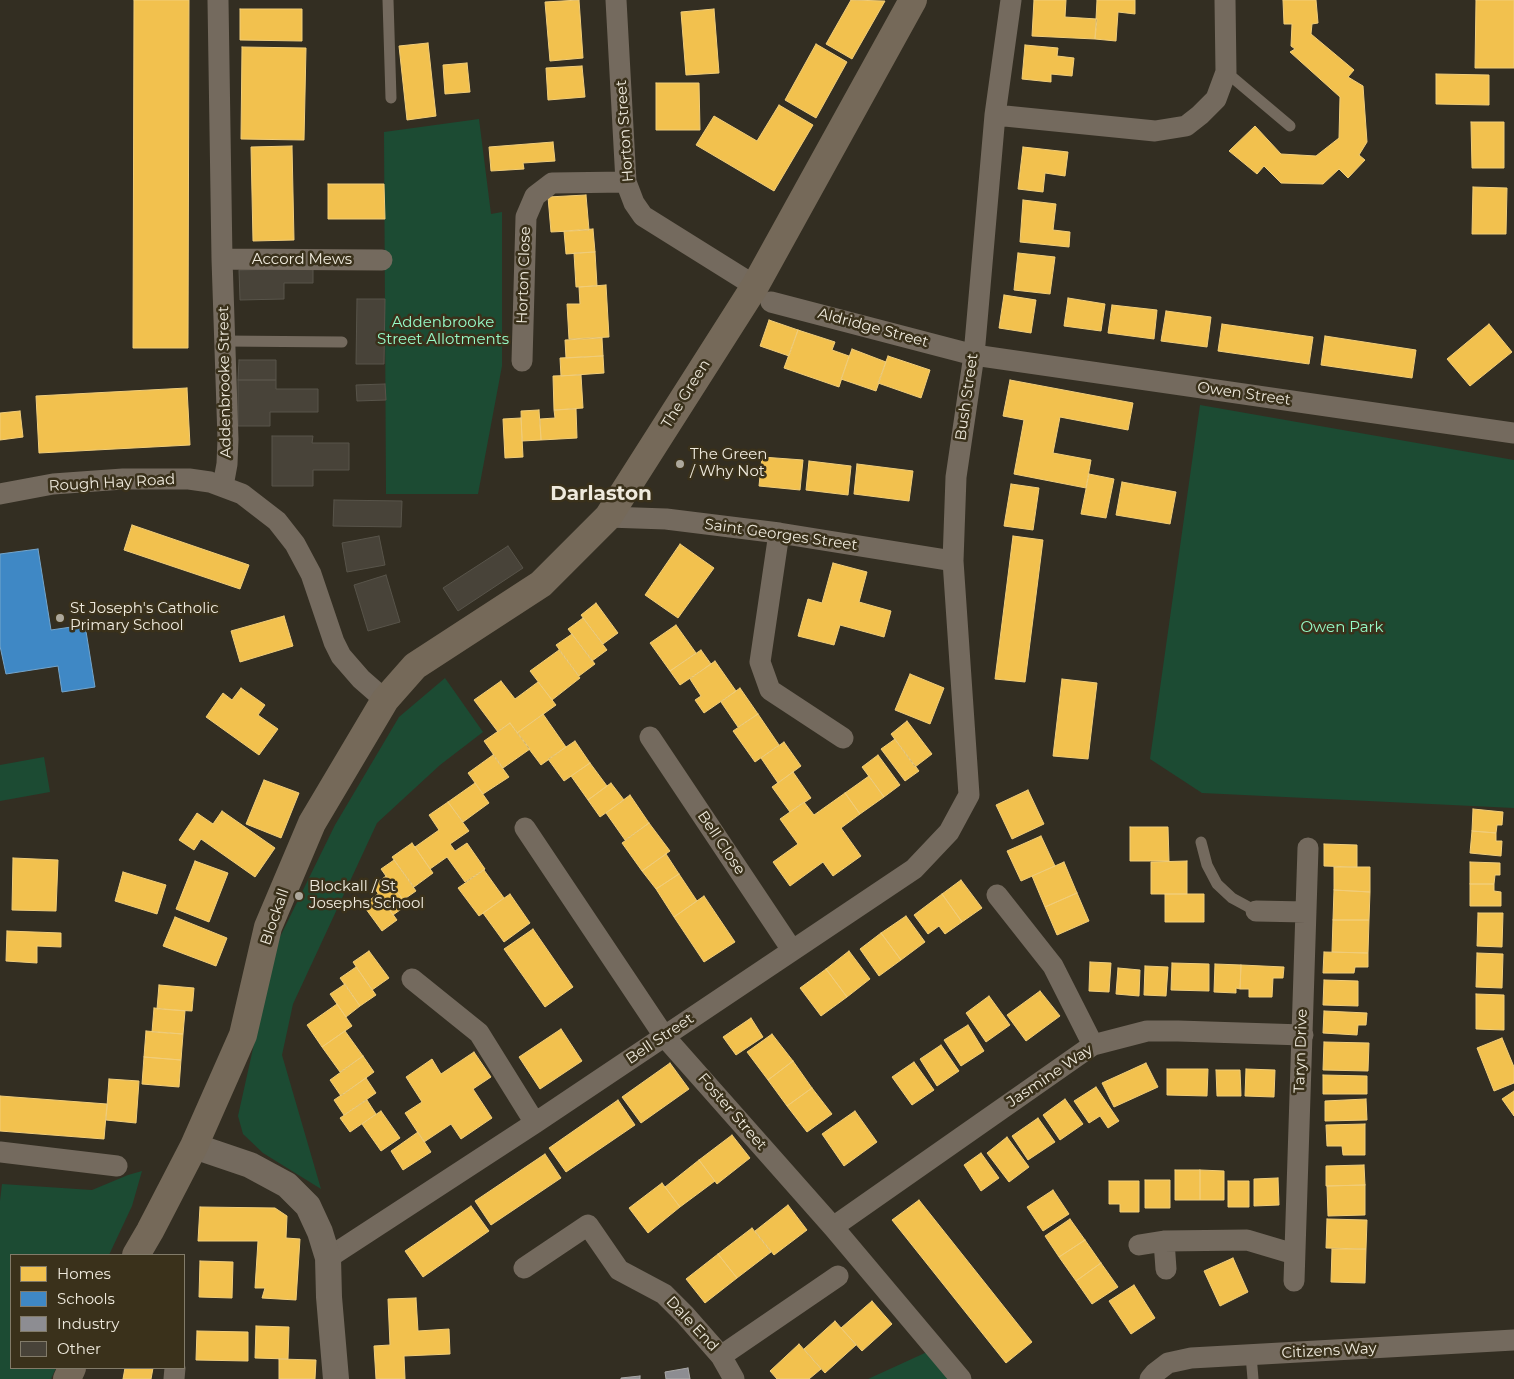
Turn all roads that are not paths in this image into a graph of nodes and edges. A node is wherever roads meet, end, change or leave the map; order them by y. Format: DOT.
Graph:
graph roads {
  1 [pos="218,0"];
  2 [pos="388,0"];
  3 [pos="616,0"];
  4 [pos="1011,0"];
  5 [pos="1225,0"];
  6 [pos="906,6"];
  7 [pos="1226,72"];
  8 [pos="391,98"];
  9 [pos="995,115"];
  10 [pos="1290,126"];
  11 [pos="626,182"];
  12 [pos="222,259"];
  13 [pos="382,260"];
  14 [pos="763,294"];
  15 [pos="224,341"];
  16 [pos="342,342"];
  17 [pos="974,355"];
  18 [pos="522,361"];
  19 [pos="1514,433"];
  20 [pos="223,486"];
  21 [pos="0,494"];
  22 [pos="608,517"];
  23 [pos="779,533"];
  24 [pos="953,561"];
  25 [pos="385,700"];
  26 [pos="650,736"];
  27 [pos="843,738"];
  28 [pos="969,795"];
  29 [pos="525,828"];
  30 [pos="1201,842"];
  31 [pos="1308,848"];
  32 [pos="997,895"];
  33 [pos="1256,911"];
  34 [pos="1306,912"];
  35 [pos="792,950"];
  36 [pos="412,979"];
  37 [pos="1303,1035"];
  38 [pos="664,1036"];
  39 [pos="1093,1045"];
  40 [pos="535,1123"];
  41 [pos="194,1146"];
  42 [pos="0,1152"];
  43 [pos="117,1166"];
  44 [pos="833,1227"];
  45 [pos="1164,1241"];
  46 [pos="1139,1245"];
  47 [pos="137,1254"];
  48 [pos="1294,1254"];
  49 [pos="328,1258"];
  50 [pos="524,1268"];
  51 [pos="1166,1269"];
  52 [pos="838,1276"];
  53 [pos="1294,1281"];
  54 [pos="1514,1340"];
  55 [pos="1251,1355"];
  56 [pos="721,1356"];
  57 [pos="336,1379"];
  58 [pos="734,1379"];
  59 [pos="961,1379"];
  60 [pos="1150,1379"];
  61 [pos="1253,1379"];
  1 -- 12 [label="street, Addenbrooke Street"];
  2 -- 8 [label="lane"];
  3 -- 11 [label="street, Horton Street"];
  4 -- 9 [label="street, Bush Street"];
  5 -- 7 [label="street"];
  6 -- 14 [label="main road, The Green"];
  7 -- 9 [label="street"];
  7 -- 10 [label="lane"];
  9 -- 17 [label="street, Bush Street"];
  11 -- 14 [label="street, Horton Street"];
  11 -- 18 [label="street, Horton Close"];
  12 -- 13 [label="street, Accord Mews"];
  12 -- 15 [label="street, Addenbrooke Street"];
  14 -- 17 [label="street, Aldridge Street"];
  14 -- 22 [label="main road, The Green"];
  15 -- 16 [label="lane"];
  15 -- 20 [label="street, Addenbrooke Street"];
  17 -- 19 [label="street, Owen Street"];
  17 -- 24 [label="street, Bush Street"];
  20 -- 21 [label="street, Rough Hay Road"];
  20 -- 25 [label="street"];
  22 -- 23 [label="street, Saint Georges Street"];
  22 -- 25 [label="main road, The Green"];
  23 -- 24 [label="street, Saint Georges Street"];
  23 -- 27 [label="street"];
  24 -- 28 [label="street, Bush Street"];
  25 -- 41 [label="main road, Blockall"];
  26 -- 35 [label="street, Bell Close"];
  28 -- 35 [label="street, Bell Street"];
  29 -- 38 [label="street, Foster Street"];
  30 -- 33 [label="lane"];
  31 -- 34 [label="street, Taryn Drive"];
  32 -- 39 [label="street"];
  33 -- 34 [label="street"];
  34 -- 37 [label="street, Taryn Drive"];
  35 -- 38 [label="street, Bell Street"];
  36 -- 40 [label="street"];
  37 -- 39 [label="street, Jasmine Way"];
  37 -- 48 [label="street, Taryn Drive"];
  38 -- 40 [label="street, Bell Street"];
  38 -- 44 [label="street, Foster Street"];
  39 -- 44 [label="street, Jasmine Way"];
  40 -- 49 [label="street, Bell Street"];
  41 -- 47 [label="main road, Blockall"];
  41 -- 49 [label="street"];
  42 -- 43 [label="street"];
  44 -- 59 [label="street, Foster Street"];
  45 -- 46 [label="street"];
  45 -- 48 [label="street"];
  45 -- 51 [label="street"];
  48 -- 53 [label="street, Taryn Drive"];
  49 -- 57 [label="street"];
  50 -- 56 [label="street, Dale End"];
  52 -- 56 [label="street, Dale End"];
  54 -- 55 [label="street, Citizens Way"];
  55 -- 60 [label="street, Citizens Way"];
  55 -- 61 [label="lane"];
  56 -- 58 [label="street, Dale End"];
}
